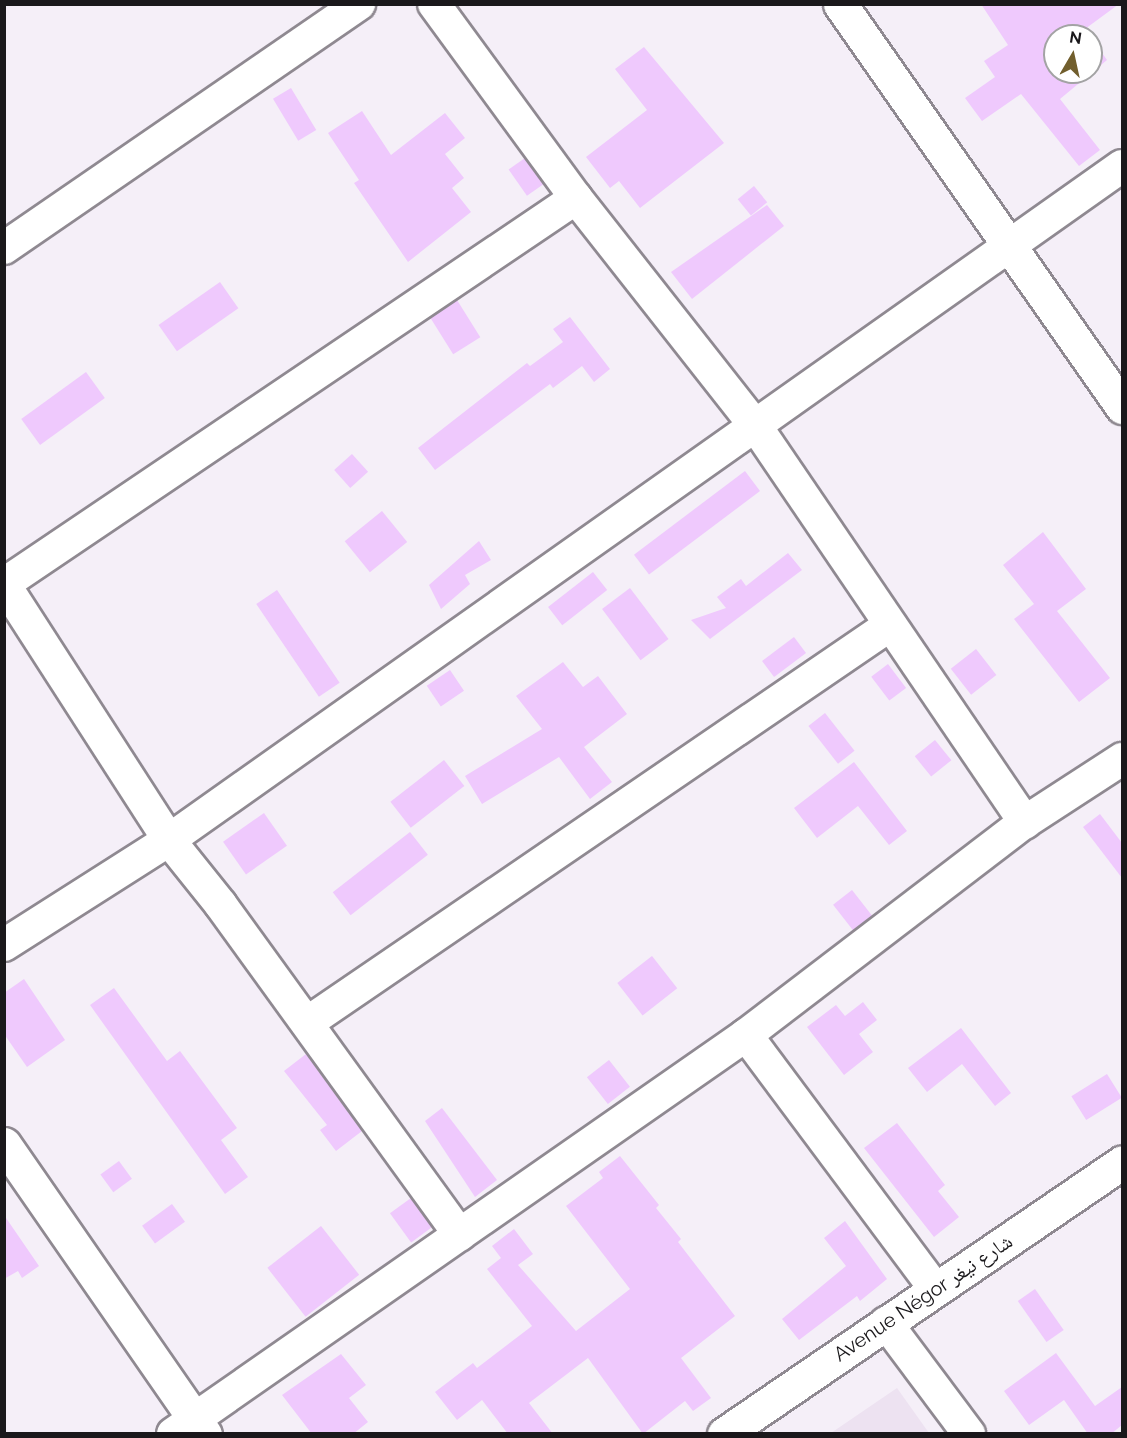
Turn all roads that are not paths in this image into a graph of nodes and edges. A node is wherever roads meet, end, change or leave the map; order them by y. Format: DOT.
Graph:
graph roads {
  1 [pos="358,4"];
  2 [pos="434,4"];
  3 [pos="841,5"];
  4 [pos="1122,166"];
  5 [pos="576,198"];
  6 [pos="1008,248"];
  7 [pos="4,249"];
  8 [pos="1122,407"];
  9 [pos="757,428"];
  10 [pos="4,584"];
  11 [pos="890,625"];
  12 [pos="1122,759"];
  13 [pos="1025,822"];
  14 [pos="169,840"];
  15 [pos="4,945"];
  16 [pos="307,1023"];
  17 [pos="746,1035"];
  18 [pos="4,1144"];
  19 [pos="1122,1162"];
  20 [pos="460,1235"];
  21 [pos="935,1289"];
  22 [pos="886,1323"];
  23 [pos="191,1428"];
  24 [pos="724,1434"];
  25 [pos="969,1434"];
  1 -- 7 [label="street"];
  2 -- 5 [label="street"];
  3 -- 6 [label="street"];
  4 -- 6 [label="street"];
  5 -- 9 [label="street"];
  5 -- 10 [label="street"];
  6 -- 8 [label="street"];
  6 -- 9 [label="street"];
  9 -- 11 [label="street"];
  9 -- 14 [label="street"];
  10 -- 14 [label="street"];
  11 -- 13 [label="street"];
  11 -- 16 [label="street"];
  12 -- 13 [label="street"];
  13 -- 17 [label="street"];
  14 -- 15 [label="street"];
  14 -- 16 [label="street"];
  16 -- 20 [label="street"];
  17 -- 20 [label="street"];
  17 -- 21 [label="street"];
  18 -- 23 [label="street"];
  19 -- 21 [label="street, Avenue Négor شارع نيغر"];
  20 -- 23 [label="street"];
  21 -- 22 [label="street, Avenue Négor شارع نيغر"];
  22 -- 24 [label="street, Avenue Négor شارع نيغر"];
  22 -- 25 [label="street"];
}
